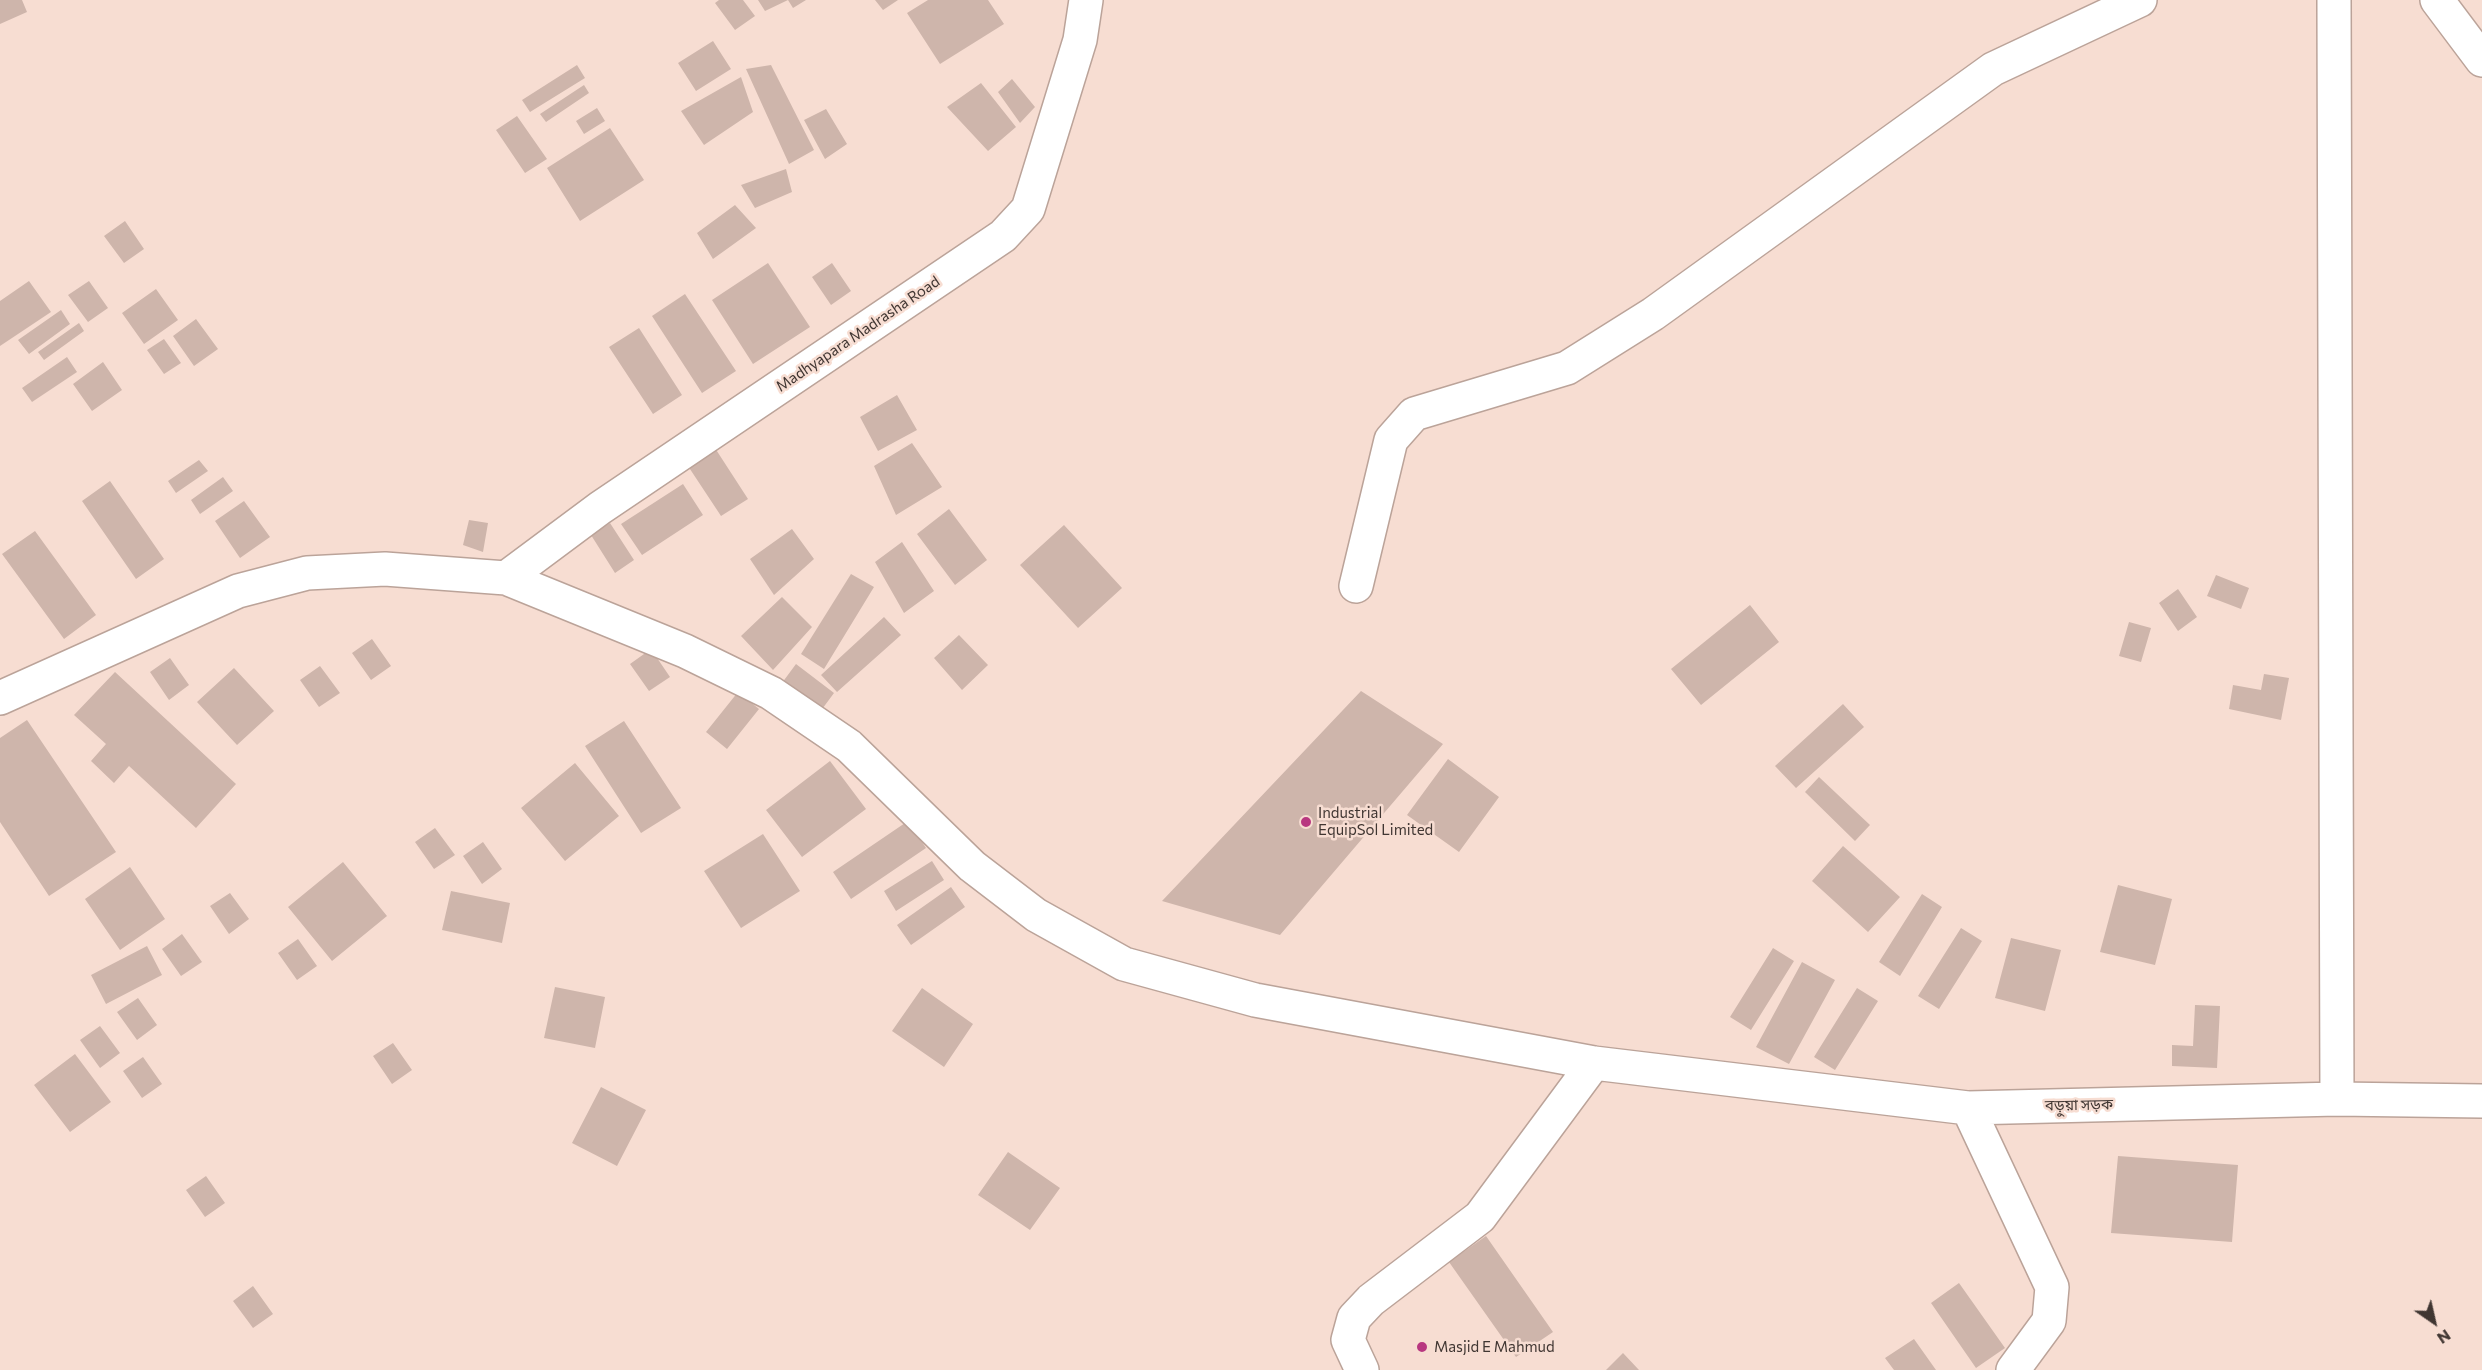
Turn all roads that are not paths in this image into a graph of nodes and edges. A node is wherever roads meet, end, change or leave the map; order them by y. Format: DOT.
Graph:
graph roads {
  1 [pos="1086,0"];
  2 [pos="2140,0"];
  3 [pos="2334,0"];
  4 [pos="2437,0"];
  5 [pos="2482,60"];
  6 [pos="506,578"];
  7 [pos="1356,586"];
  8 [pos="0,698"];
  9 [pos="1594,1064"];
  10 [pos="2337,1099"];
  11 [pos="2482,1101"];
  12 [pos="1968,1108"];
  13 [pos="1362,1370"];
  14 [pos="2013,1370"];
  1 -- 6 [label="street, Madhyapara Madrasha Road"];
  2 -- 7 [label="street"];
  3 -- 10 [label="street"];
  4 -- 5 [label="street"];
  6 -- 8 [label="street, বড়ুয়া সড়ক"];
  6 -- 9 [label="street, বড়ুয়া সড়ক"];
  9 -- 12 [label="street, বড়ুয়া সড়ক"];
  9 -- 13 [label="street"];
  10 -- 11 [label="street, বড়ুয়া সড়ক"];
  10 -- 12 [label="street, বড়ুয়া সড়ক"];
  12 -- 14 [label="street"];
}
